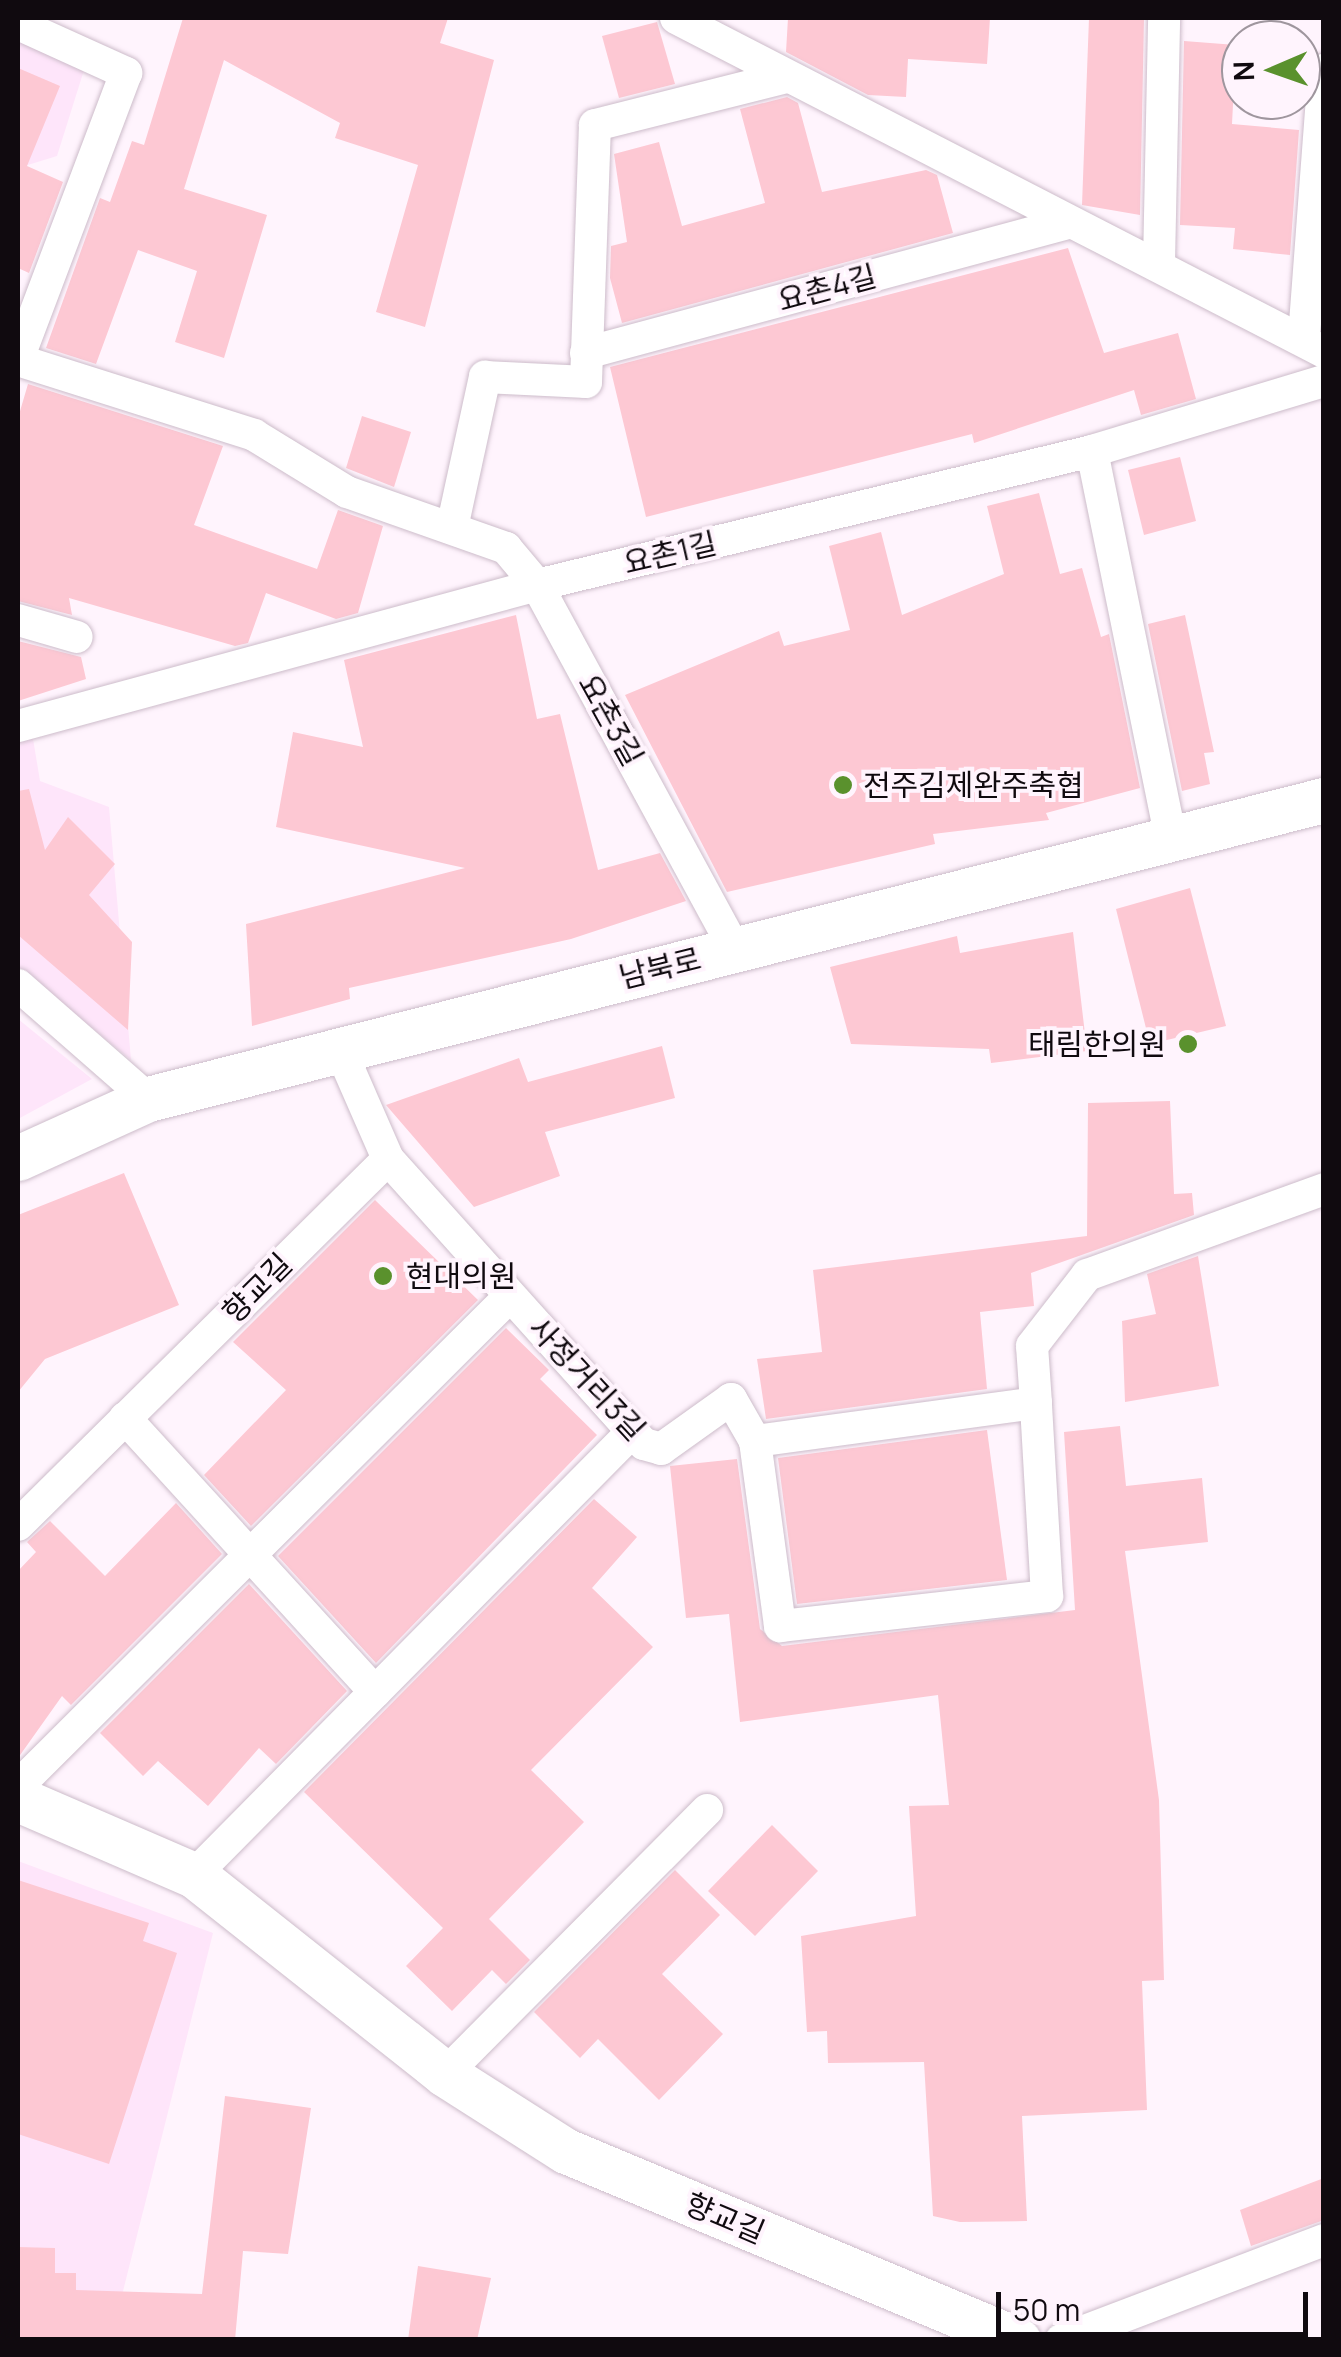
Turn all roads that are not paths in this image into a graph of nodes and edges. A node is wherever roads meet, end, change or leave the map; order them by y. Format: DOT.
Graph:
graph roads {
  1 [pos="676,18"];
  2 [pos="1164,18"];
  3 [pos="18,24"];
  4 [pos="1324,70"];
  5 [pos="786,77"];
  6 [pos="1068,223"];
  7 [pos="1159,263"];
  8 [pos="25,302"];
  9 [pos="1314,345"];
  10 [pos="18,359"];
  11 [pos="586,368"];
  12 [pos="1324,381"];
  13 [pos="1092,451"];
  14 [pos="452,528"];
  15 [pos="537,584"];
  16 [pos="18,620"];
  17 [pos="77,637"];
  18 [pos="18,726"];
  19 [pos="1324,800"];
  20 [pos="1170,834"];
  21 [pos="735,949"];
  22 [pos="18,985"];
  23 [pos="340,1048"];
  24 [pos="148,1099"];
  25 [pos="18,1158"];
  26 [pos="388,1158"];
  27 [pos="1324,1188"];
  28 [pos="510,1296"];
  29 [pos="1036,1403"];
  30 [pos="125,1418"];
  31 [pos="633,1432"];
  32 [pos="755,1442"];
  33 [pos="18,1525"];
  34 [pos="250,1555"];
  35 [pos="375,1692"];
  36 [pos="18,1786"];
  37 [pos="18,1799"];
  38 [pos="707,1810"];
  39 [pos="194,1875"];
  40 [pos="445,2074"];
  41 [pos="1324,2240"];
  42 [pos="1018,2340"];
  43 [pos="1061,2340"];
  1 -- 5 [label="street"];
  2 -- 7 [label="street"];
  3 -- 8 [label="street, 요촌3길"];
  4 -- 9 [label="street"];
  5 -- 6 [label="street"];
  5 -- 11 [label="street"];
  6 -- 7 [label="street"];
  6 -- 11 [label="street, 요촌4길"];
  7 -- 9 [label="street"];
  8 -- 10 [label="street, 요촌3길"];
  10 -- 14 [label="street, 요촌3길"];
  11 -- 14 [label="street"];
  12 -- 13 [label="street, 요촌1길"];
  13 -- 15 [label="street, 요촌1길"];
  13 -- 20 [label="street"];
  14 -- 15 [label="street, 요촌3길"];
  15 -- 18 [label="street, 요촌1길"];
  15 -- 21 [label="street, 요촌3길"];
  16 -- 17 [label="street"];
  19 -- 20 [label="main road, 남북로"];
  20 -- 21 [label="main road, 남북로"];
  21 -- 23 [label="main road, 남북로"];
  22 -- 24 [label="street"];
  23 -- 24 [label="main road, 남북로"];
  23 -- 26 [label="street, 사정거리3길"];
  24 -- 25 [label="main road, 남북로"];
  26 -- 28 [label="street, 사정거리3길"];
  26 -- 30 [label="street, 향교길"];
  27 -- 29 [label="street, 사정거리3길"];
  28 -- 31 [label="street, 사정거리3길"];
  28 -- 34 [label="street"];
  29 -- 32 [label="street"];
  29 -- 32 [label="street, 사정거리3길"];
  30 -- 33 [label="street, 향교길"];
  30 -- 34 [label="street"];
  31 -- 32 [label="street, 사정거리3길"];
  31 -- 35 [label="street"];
  34 -- 35 [label="street"];
  34 -- 36 [label="street"];
  35 -- 39 [label="street"];
  37 -- 39 [label="main road, 향교길"];
  38 -- 40 [label="street"];
  39 -- 40 [label="main road, 향교길"];
  40 -- 42 [label="main road, 향교길"];
  41 -- 43 [label="street"];
}
